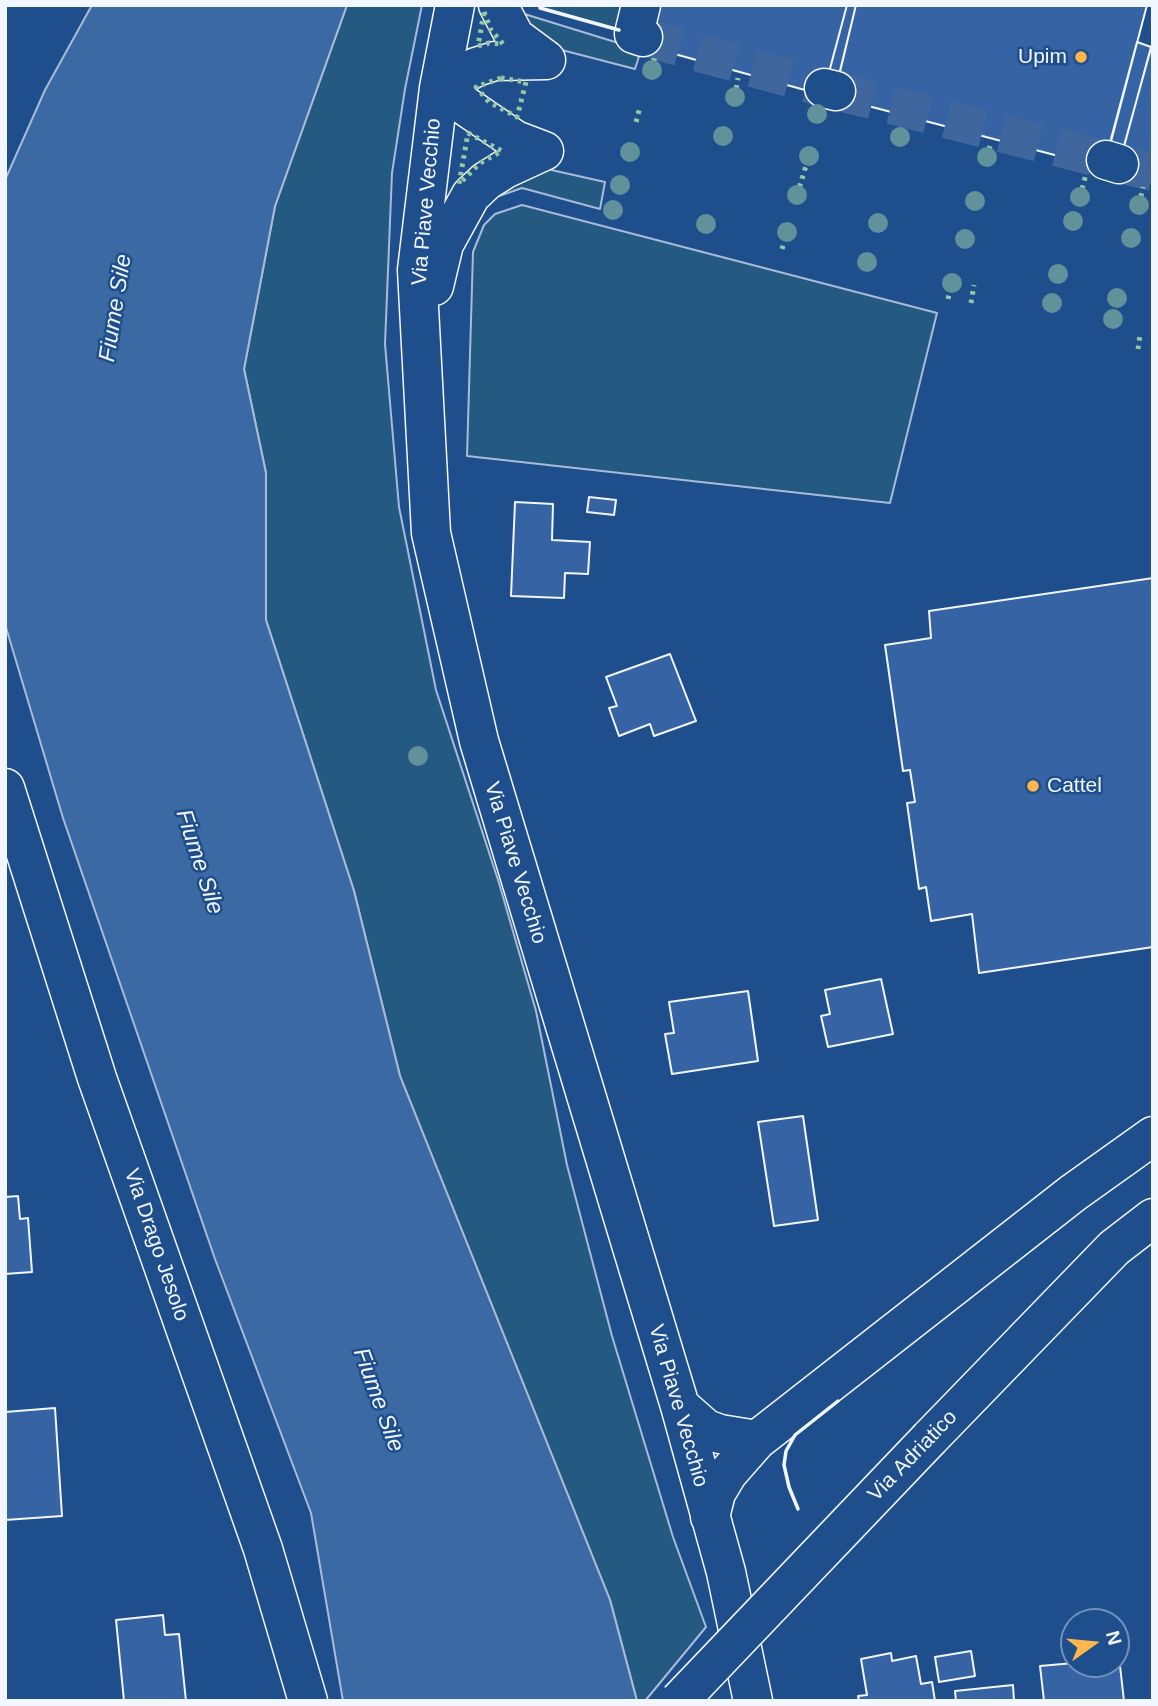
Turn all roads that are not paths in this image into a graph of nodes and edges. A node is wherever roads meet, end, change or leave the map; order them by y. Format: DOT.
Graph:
graph roads {
  1 [pos="455,5"];
  2 [pos="498,5"];
  3 [pos="439,88"];
  4 [pos="421,346"];
  5 [pos="5,788"];
  6 [pos="1153,1136"];
  7 [pos="1153,1218"];
  8 [pos="680,1406"];
  9 [pos="757,1440"];
  10 [pos="710,1517"];
  11 [pos="308,1701"];
  12 [pos="679,1701"];
  13 [pos="753,1701"];
  1 -- 3 [label="street, Via Piave Vecchio"];
  2 -- 3 [label="street"];
  3 -- 4 [label="street, Via Piave Vecchio"];
  3 -- 4 [label="street"];
  4 -- 8 [label="street, Via Piave Vecchio"];
  5 -- 11 [label="street, Via Drago Jesolo"];
  6 -- 9 [label="street"];
  7 -- 12 [label="street, Via Adriatico, bridge"];
  8 -- 9 [label="street"];
  8 -- 10 [label="street, Via Piave Vecchio"];
  9 -- 10 [label="street"];
  10 -- 13 [label="street, Via Piave Vecchio"];
}
